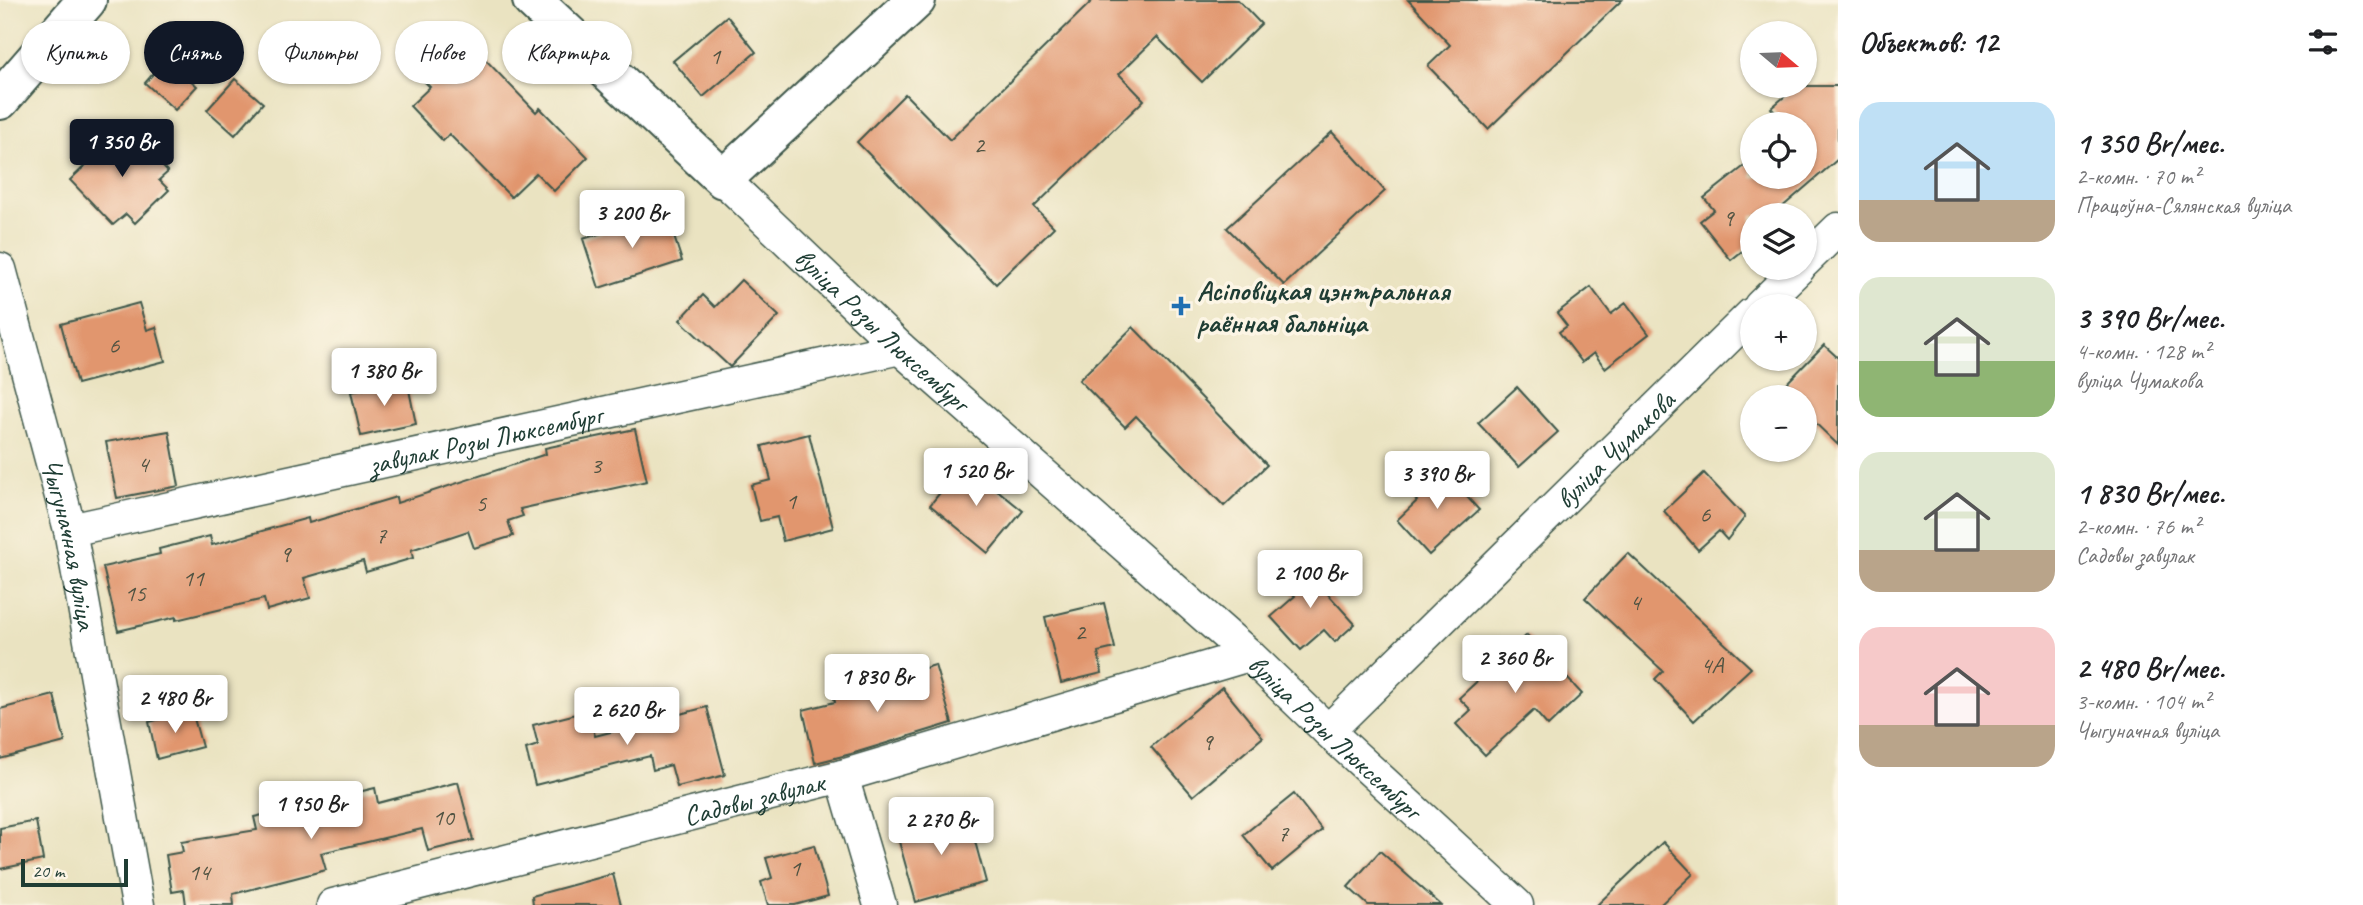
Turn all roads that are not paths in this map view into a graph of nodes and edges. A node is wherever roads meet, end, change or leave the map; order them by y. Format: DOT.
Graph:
graph roads {
  1 [pos="87,0"];
  2 [pos="532,0"];
  3 [pos="916,0"];
  4 [pos="0,100"];
  5 [pos="723,179"];
  6 [pos="1838,229"];
  7 [pos="1817,249"];
  8 [pos="0,269"];
  9 [pos="1787,280"];
  10 [pos="1772,294"];
  11 [pos="1740,326"];
  12 [pos="900,348"];
  13 [pos="70,530"];
  14 [pos="1250,655"];
  15 [pos="1328,731"];
  16 [pos="842,776"];
  17 [pos="138,905"];
  18 [pos="333,905"];
  19 [pos="880,905"];
  20 [pos="1517,905"];
  1 -- 4 [label="street"];
  2 -- 5 [label="street, вуліца Розы Люксембург"];
  3 -- 5 [label="street"];
  5 -- 12 [label="street, вуліца Розы Люксембург"];
  6 -- 7 [label="street"];
  8 -- 13 [label="street, Чыгуначная вуліца"];
  9 -- 10 [label="street"];
  11 -- 15 [label="street, вуліца Чумакова"];
  12 -- 13 [label="street, завулак Розы Люксембург"];
  12 -- 14 [label="street, вуліца Розы Люксембург"];
  13 -- 17 [label="street, Чыгуначная вуліца"];
  14 -- 15 [label="street, вуліца Розы Люксембург"];
  14 -- 16 [label="street, Садовы завулак"];
  15 -- 20 [label="street, вуліца Розы Люксембург"];
  16 -- 18 [label="street, Садовы завулак"];
  16 -- 19 [label="street"];
}
